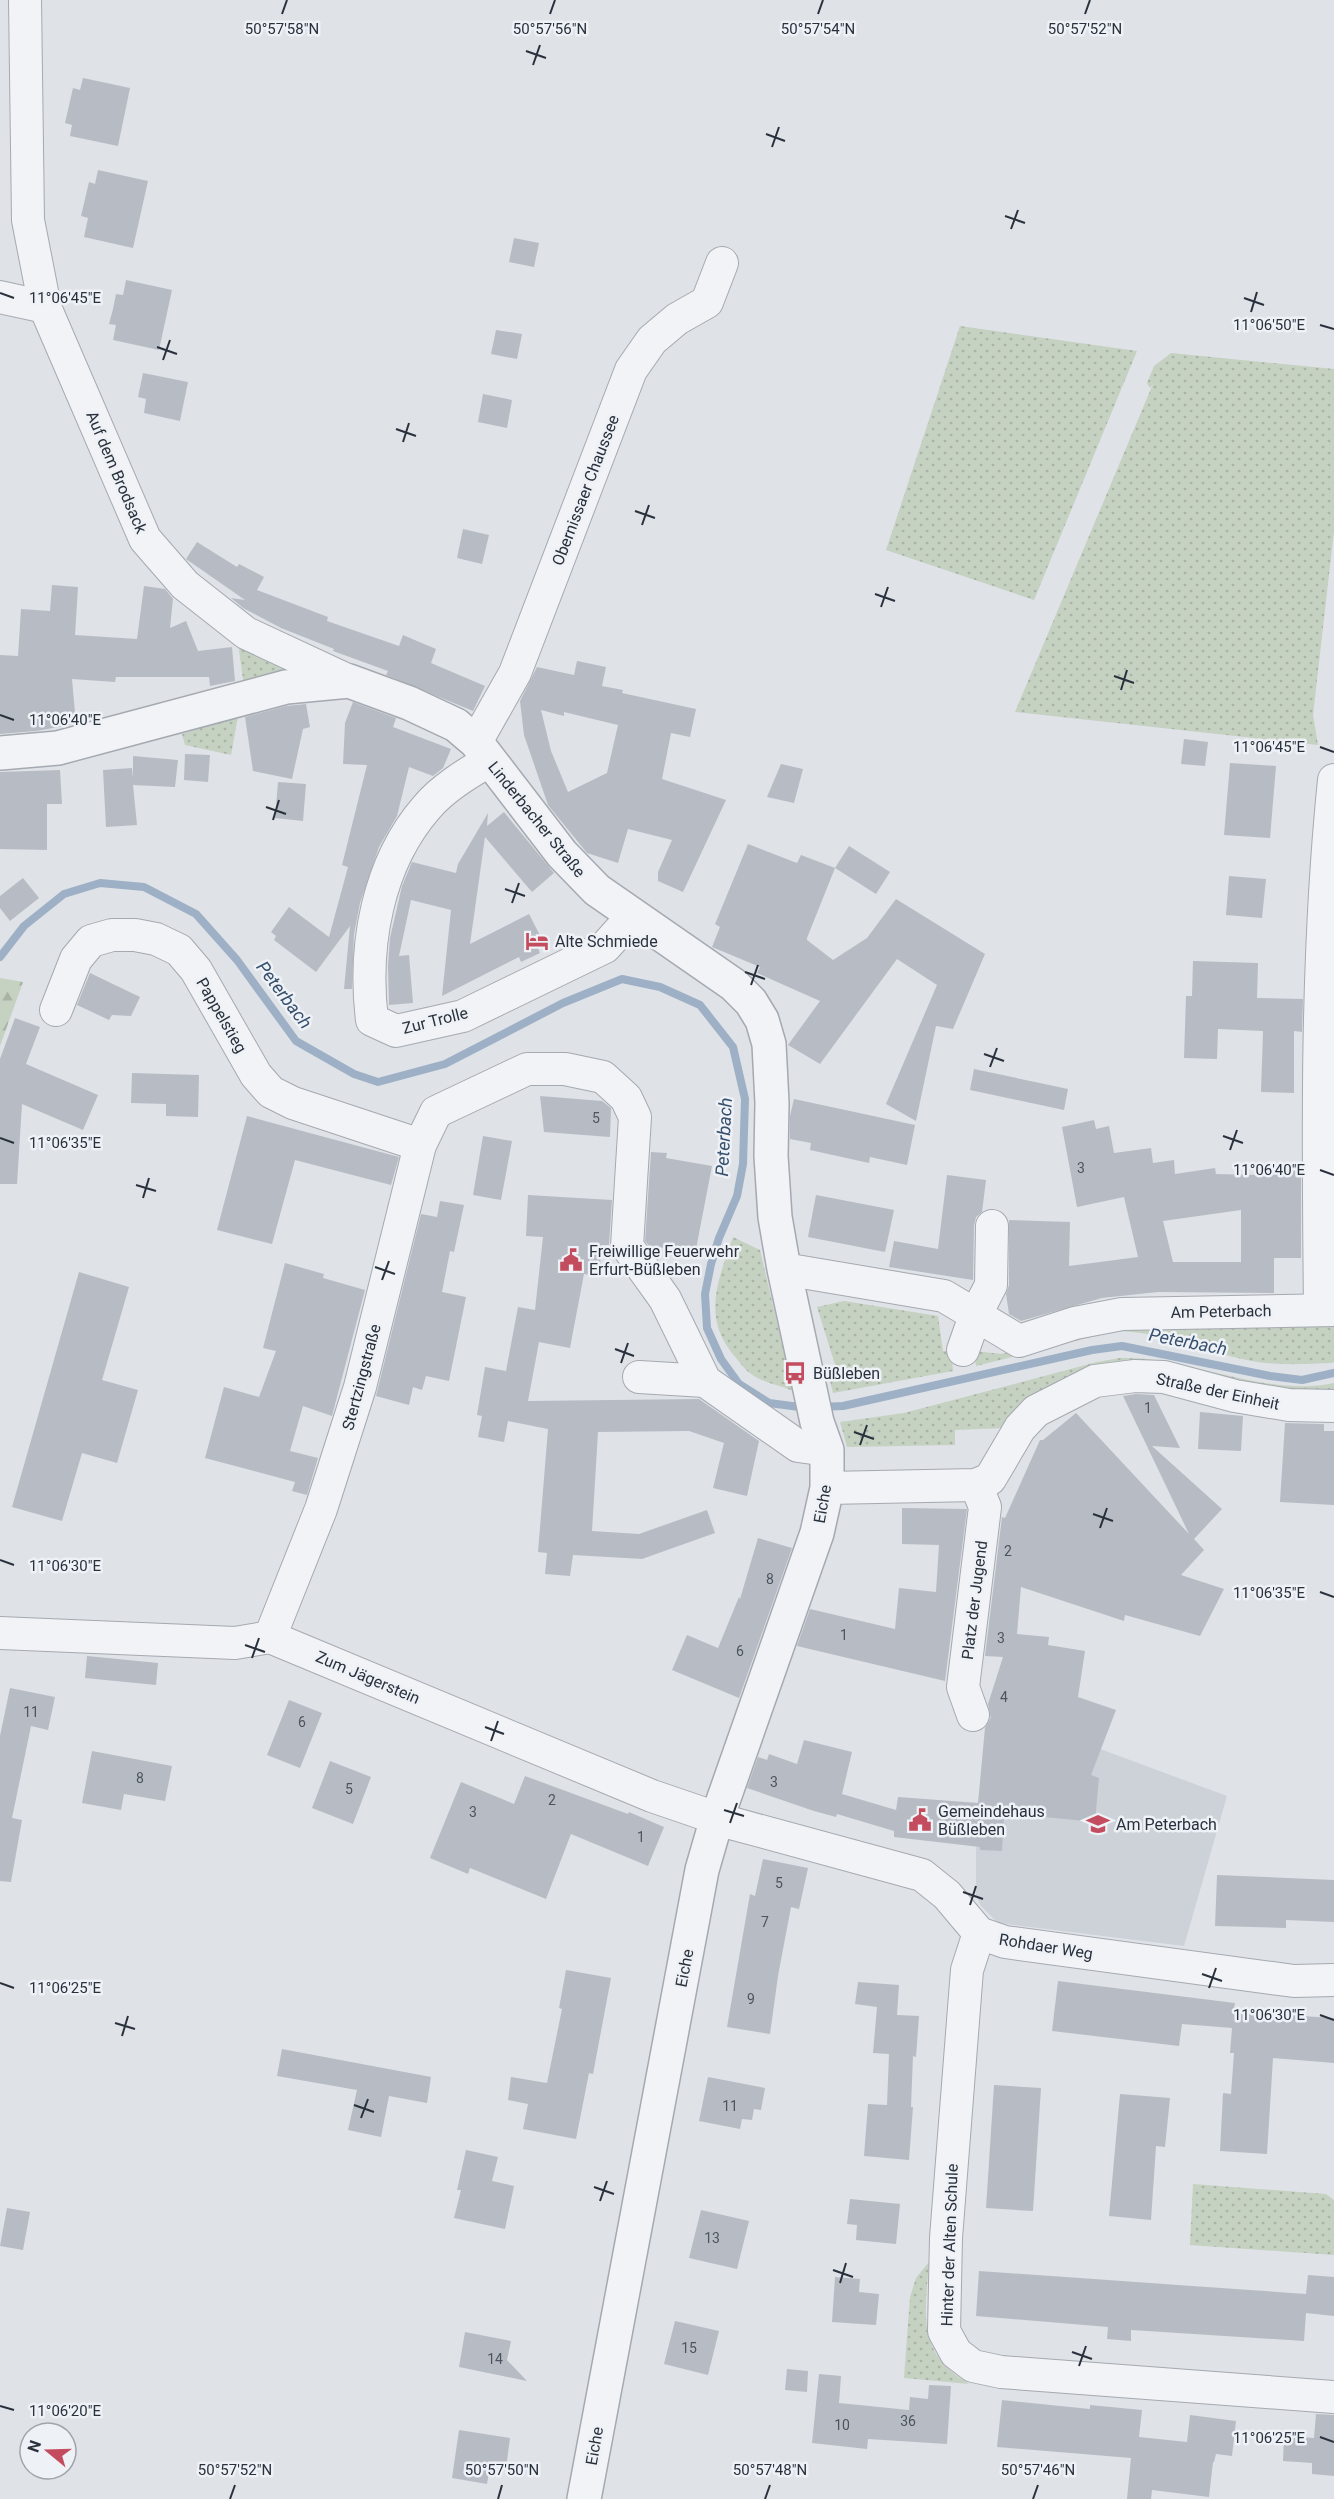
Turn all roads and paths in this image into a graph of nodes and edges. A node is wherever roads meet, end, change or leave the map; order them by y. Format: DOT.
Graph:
graph roads {
  1 [pos="25,0"];
  2 [pos="722,263"];
  3 [pos="0,297"];
  4 [pos="45,307"];
  5 [pos="349,681"];
  6 [pos="483,751"];
  7 [pos="0,753"];
  8 [pos="1334,780"];
  9 [pos="633,916"];
  10 [pos="56,1010"];
  11 [pos="420,1145"];
  12 [pos="992,1226"];
  13 [pos="784,1269"];
  14 [pos="1327,1310"];
  15 [pos="975,1316"];
  16 [pos="963,1350"];
  17 [pos="639,1377"];
  18 [pos="705,1381"];
  19 [pos="1334,1406"];
  20 [pos="818,1421"];
  21 [pos="976,1485"];
  22 [pos="827,1488"];
  23 [pos="0,1633"];
  24 [pos="270,1637"];
  25 [pos="973,1715"];
  26 [pos="717,1818"];
  27 [pos="979,1933"];
  28 [pos="1334,1980"];
  29 [pos="1334,2397"];
  30 [pos="585,2499"];
  1 -- 4 [label="street, Auf dem Brodsack"];
  2 -- 6 [label="street, Obernissaer Chaussee"];
  3 -- 4 [label="street"];
  4 -- 5 [label="street, Auf dem Brodsack"];
  5 -- 6 [label="street, Linderbacher Straße"];
  5 -- 7 [label="street, Linderbacher Straße"];
  6 -- 9 [label="street, Linderbacher Straße"];
  6 -- 9 [label="street, Zur Trolle"];
  8 -- 14 [label="street"];
  9 -- 13 [label="street, Linderbacher Straße"];
  10 -- 11 [label="street, Pappelstieg"];
  11 -- 18 [label="street, Stertzingstraße"];
  11 -- 24 [label="street, Stertzingstraße"];
  12 -- 15 [label="street"];
  13 -- 15 [label="street, Am Peterbach"];
  13 -- 20 [label="street, Linderbacher Straße"];
  14 -- 15 [label="street, Am Peterbach"];
  15 -- 16 [label="street"];
  17 -- 18 [label="street"];
  18 -- 20 [label="street"];
  19 -- 21 [label="street, Straße der Einheit"];
  20 -- 22 [label="street, Eiche"];
  21 -- 22 [label="street"];
  21 -- 25 [label="street, Platz der Jugend"];
  22 -- 26 [label="street, Eiche"];
  23 -- 24 [label="street"];
  24 -- 26 [label="street, Zum Jägerstein"];
  26 -- 27 [label="street, Rohdaer Weg"];
  26 -- 30 [label="street, Eiche"];
  27 -- 28 [label="street, Rohdaer Weg"];
  27 -- 29 [label="street, Hinter der Alten Schule"];
}
